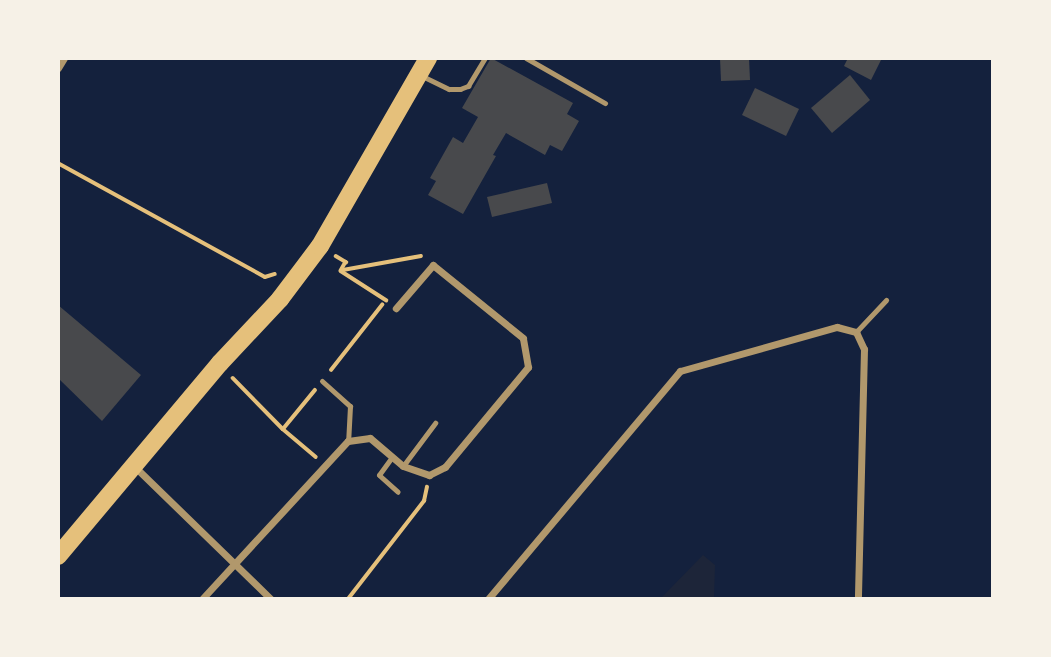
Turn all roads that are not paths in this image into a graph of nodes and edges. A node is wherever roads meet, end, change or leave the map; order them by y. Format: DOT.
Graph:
graph roads {
  1 [pos="64,58"];
  2 [pos="428,58"];
  3 [pos="485,58"];
  4 [pos="526,58"];
  5 [pos="58,68"];
  6 [pos="419,74"];
  7 [pos="605,103"];
  8 [pos="886,300"];
  9 [pos="396,308"];
  10 [pos="856,332"];
  11 [pos="322,381"];
  12 [pos="435,423"];
  13 [pos="348,441"];
  14 [pos="392,457"];
  15 [pos="134,465"];
  16 [pos="403,467"];
  17 [pos="398,492"];
  18 [pos="58,556"];
  19 [pos="236,562"];
  20 [pos="202,599"];
  21 [pos="271,599"];
  22 [pos="488,599"];
  23 [pos="858,599"];
  1 -- 5 [label="street"];
  2 -- 6 [label="main road"];
  3 -- 6 [label="lane"];
  4 -- 7 [label="lane"];
  6 -- 15 [label="main road"];
  8 -- 10 [label="lane"];
  9 -- 16 [label="street"];
  10 -- 22 [label="street"];
  10 -- 23 [label="street"];
  11 -- 13 [label="lane"];
  12 -- 16 [label="lane"];
  13 -- 14 [label="street"];
  13 -- 19 [label="street"];
  14 -- 16 [label="street"];
  14 -- 17 [label="lane"];
  15 -- 18 [label="main road"];
  15 -- 19 [label="street"];
  19 -- 20 [label="street"];
  19 -- 21 [label="street"];
}
